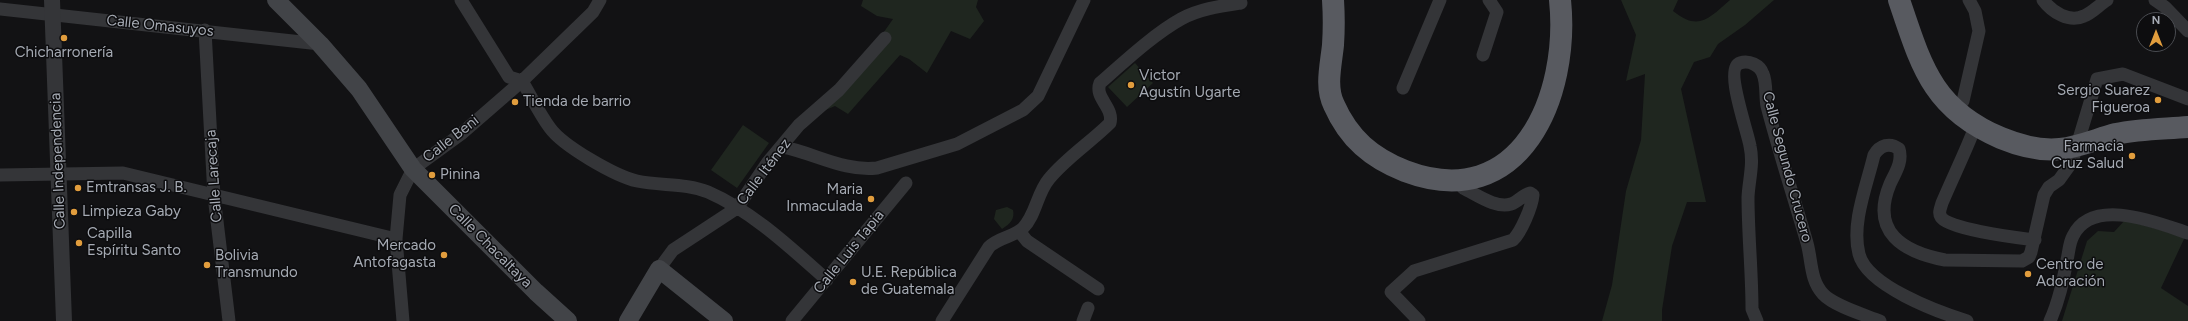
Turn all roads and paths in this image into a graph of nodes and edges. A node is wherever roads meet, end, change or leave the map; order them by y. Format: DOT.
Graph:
graph roads {
  1 [pos="276,0"];
  2 [pos="461,0"];
  3 [pos="586,0"];
  4 [pos="600,0"];
  5 [pos="1084,0"];
  6 [pos="1333,0"];
  7 [pos="1440,0"];
  8 [pos="1489,0"];
  9 [pos="1560,0"];
  10 [pos="1900,0"];
  11 [pos="1968,0"];
  12 [pos="2043,0"];
  13 [pos="2107,0"];
  14 [pos="2155,0"];
  15 [pos="1240,3"];
  16 [pos="52,7"];
  17 [pos="0,9"];
  18 [pos="593,12"];
  19 [pos="205,30"];
  20 [pos="2188,31"];
  21 [pos="885,38"];
  22 [pos="320,44"];
  23 [pos="1483,55"];
  24 [pos="522,81"];
  25 [pos="1403,88"];
  26 [pos="2188,99"];
  27 [pos="1954,110"];
  28 [pos="1975,127"];
  29 [pos="2188,127"];
  30 [pos="2077,146"];
  31 [pos="783,147"];
  32 [pos="413,169"];
  33 [pos="0,174"];
  34 [pos="58,174"];
  35 [pos="1461,181"];
  36 [pos="906,183"];
  37 [pos="214,196"];
  38 [pos="737,208"];
  39 [pos="1019,231"];
  40 [pos="2188,233"];
  41 [pos="396,239"];
  42 [pos="2035,240"];
  43 [pos="659,269"];
  44 [pos="828,280"];
  45 [pos="1098,289"];
  46 [pos="1088,308"];
  47 [pos="64,321"];
  48 [pos="229,321"];
  49 [pos="403,321"];
  50 [pos="568,321"];
  51 [pos="628,321"];
  52 [pos="724,321"];
  53 [pos="792,321"];
  54 [pos="942,321"];
  55 [pos="1083,321"];
  56 [pos="1419,321"];
  57 [pos="1757,321"];
  58 [pos="1880,321"];
  59 [pos="1967,321"];
  60 [pos="2050,321"];
  1 -- 22 [label="main road, Calle Chacaltaya"];
  2 -- 24 [label="street"];
  3 -- 18 [label="street"];
  4 -- 18 [label="street, Calle Beni"];
  5 -- 31 [label="street"];
  6 -- 35 [label="highway"];
  7 -- 25 [label="street"];
  8 -- 23 [label="street"];
  9 -- 35 [label="highway"];
  10 -- 27 [label="highway"];
  11 -- 27 [label="street"];
  12 -- 13 [label="street"];
  14 -- 20 [label="street"];
  15 -- 39 [label="street"];
  16 -- 17 [label="street, Calle Omasuyos"];
  16 -- 19 [label="street, Calle Omasuyos"];
  16 -- 34 [label="street, Calle Independencia"];
  18 -- 24 [label="street, Calle Beni"];
  19 -- 22 [label="street, Calle Omasuyos"];
  19 -- 37 [label="street, Calle Larecaja"];
  21 -- 31 [label="street, Calle Iténez"];
  22 -- 32 [label="main road, Calle Chacaltaya"];
  24 -- 32 [label="street, Calle Beni"];
  24 -- 38 [label="street"];
  26 -- 30 [label="street"];
  27 -- 28 [label="highway"];
  28 -- 30 [label="highway"];
  28 -- 42 [label="street"];
  29 -- 30 [label="highway"];
  30 -- 42 [label="street"];
  31 -- 38 [label="street, Calle Iténez"];
  32 -- 41 [label="street, Calle Beni"];
  32 -- 50 [label="main road, Calle Chacaltaya"];
  33 -- 34 [label="street"];
  34 -- 37 [label="street"];
  34 -- 47 [label="street, Calle Independencia"];
  35 -- 56 [label="street"];
  36 -- 44 [label="street, Calle Luis Tapia"];
  37 -- 41 [label="street"];
  37 -- 48 [label="street, Calle Larecaja"];
  38 -- 43 [label="street, Calle Iténez"];
  38 -- 44 [label="street"];
  39 -- 45 [label="street"];
  39 -- 54 [label="street"];
  40 -- 60 [label="street"];
  41 -- 49 [label="street, Calle Beni"];
  42 -- 59 [label="street"];
  43 -- 51 [label="main road, Calle Iténez"];
  43 -- 52 [label="main road"];
  44 -- 53 [label="street, Calle Luis Tapia"];
  46 -- 55 [label="street"];
  57 -- 58 [label="street, Calle Segundo Crucero"];
}
